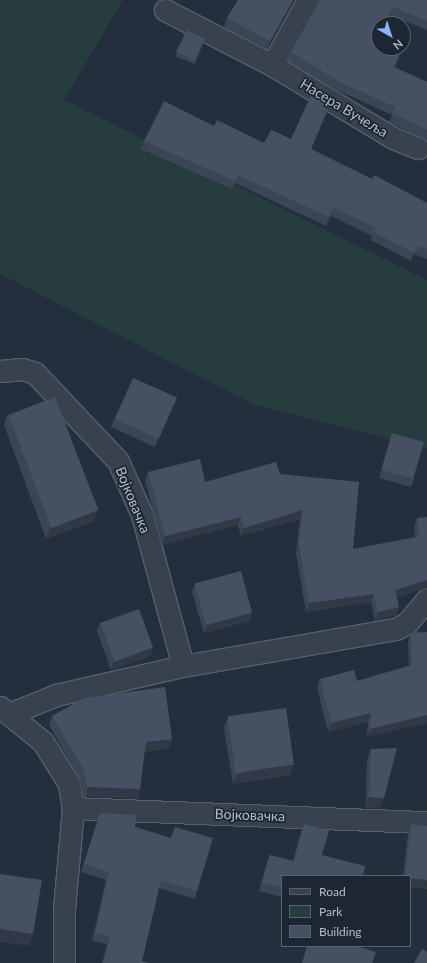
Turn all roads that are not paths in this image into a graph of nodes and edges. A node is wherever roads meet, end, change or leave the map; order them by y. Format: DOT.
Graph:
graph roads {
  1 [pos="308,0"];
  2 [pos="165,10"];
  3 [pos="272,65"];
  4 [pos="418,148"];
  5 [pos="0,371"];
  6 [pos="427,599"];
  7 [pos="182,666"];
  8 [pos="4,710"];
  9 [pos="73,808"];
  10 [pos="427,822"];
  11 [pos="64,963"];
  1 -- 3 [label="street"];
  2 -- 3 [label="street, Насера Вучеља"];
  3 -- 4 [label="street, Насера Вучеља"];
  5 -- 7 [label="street, Војковачка"];
  6 -- 7 [label="street"];
  7 -- 8 [label="street"];
  8 -- 9 [label="street"];
  9 -- 10 [label="street, Војковачка"];
  9 -- 11 [label="street"];
}
